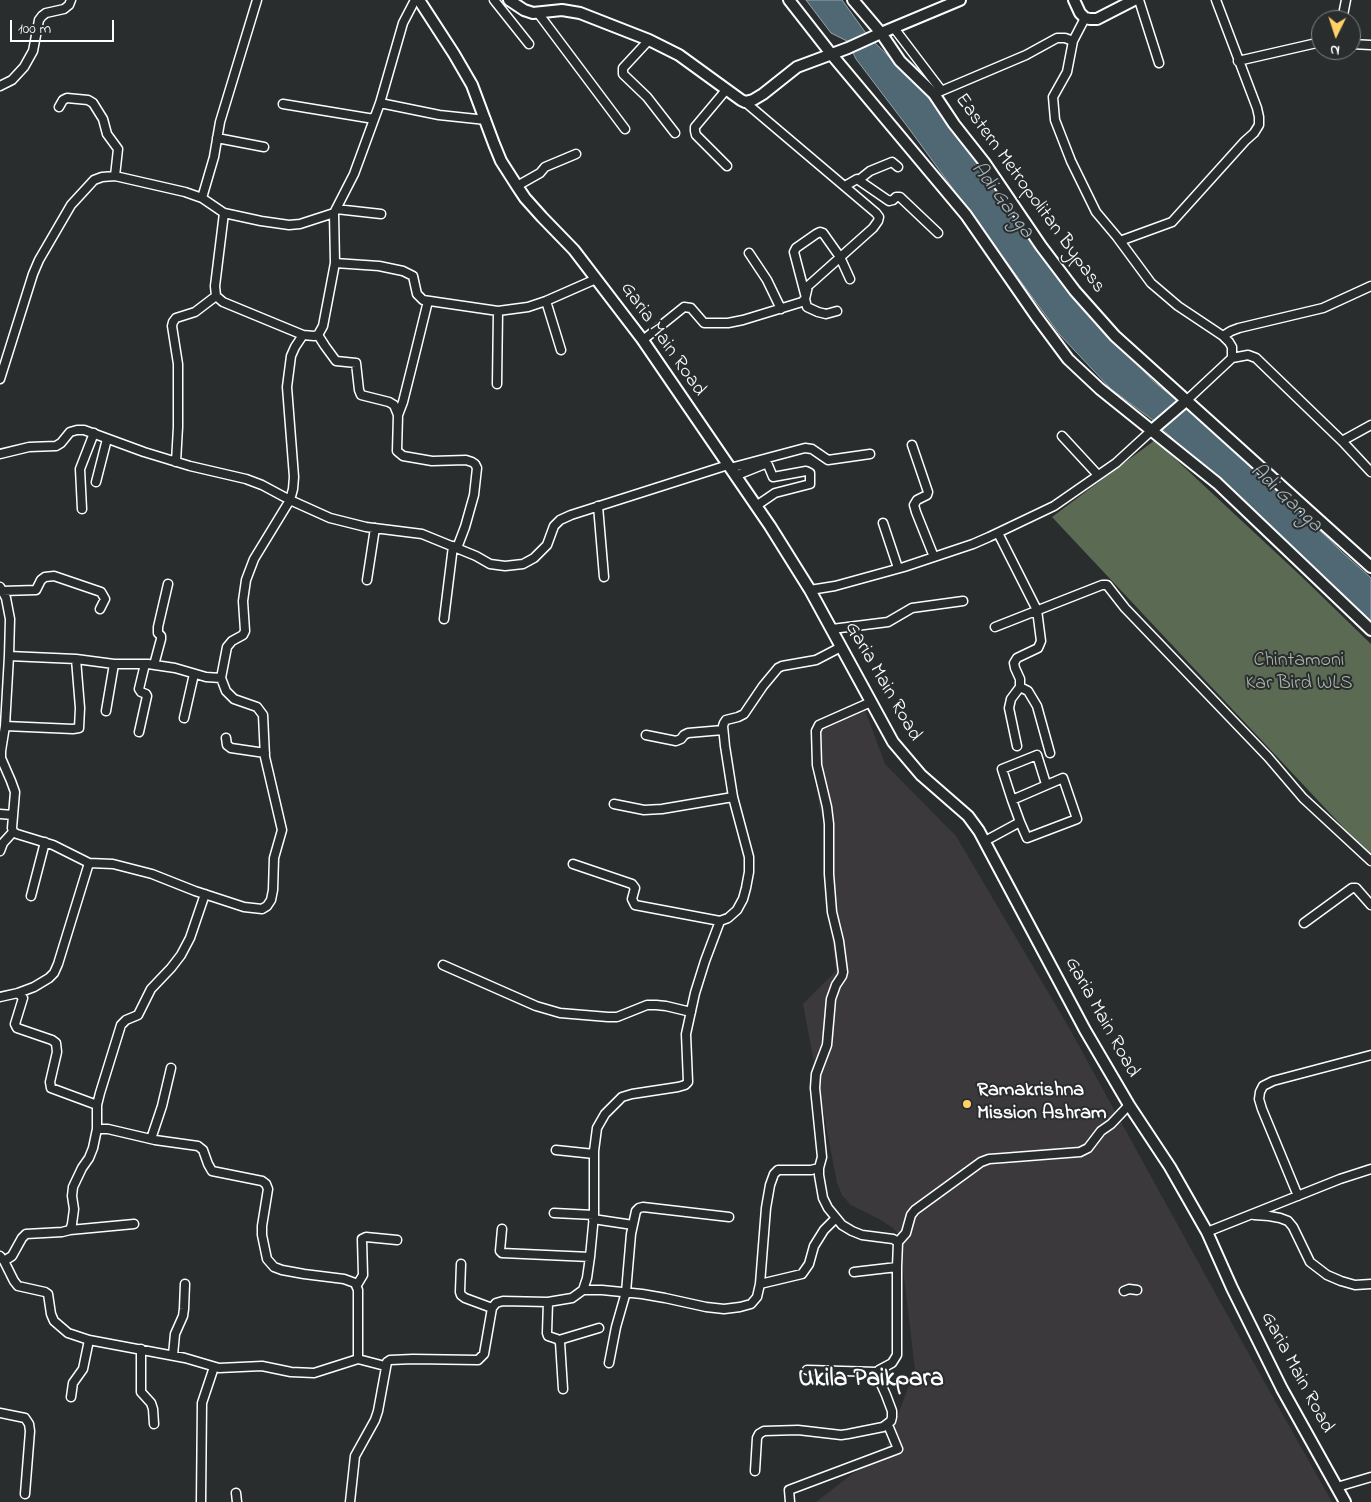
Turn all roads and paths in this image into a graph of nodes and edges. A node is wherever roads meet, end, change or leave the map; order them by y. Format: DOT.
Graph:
graph roads {
  1 [pos="71,0"];
  2 [pos="256,0"];
  3 [pos="417,0"];
  4 [pos="494,0"];
  5 [pos="509,0"];
  6 [pos="789,0"];
  7 [pos="852,0"];
  8 [pos="960,0"];
  9 [pos="1074,0"];
  10 [pos="1134,0"];
  11 [pos="1139,0"];
  12 [pos="1216,0"];
  13 [pos="538,13"];
  14 [pos="1085,18"];
  15 [pos="894,28"];
  16 [pos="881,33"];
  17 [pos="649,40"];
  18 [pos="1073,41"];
  19 [pos="529,44"];
  20 [pos="1311,44"];
  21 [pos="832,55"];
  22 [pos="1238,60"];
  23 [pos="1159,63"];
  24 [pos="0,86"];
  25 [pos="726,90"];
  26 [pos="938,92"];
  27 [pos="380,102"];
  28 [pos="746,102"];
  29 [pos="283,104"];
  30 [pos="59,107"];
  31 [pos="374,119"];
  32 [pos="486,120"];
  33 [pos="625,129"];
  34 [pos="675,133"];
  35 [pos="217,138"];
  36 [pos="264,147"];
  37 [pos="576,154"];
  38 [pos="727,166"];
  39 [pos="898,167"];
  40 [pos="115,176"];
  41 [pos="860,179"];
  42 [pos="517,186"];
  43 [pos="845,186"];
  44 [pos="202,198"];
  45 [pos="335,211"];
  46 [pos="224,213"];
  47 [pos="381,214"];
  48 [pos="938,233"];
  49 [pos="1120,241"];
  50 [pos="749,253"];
  51 [pos="840,257"];
  52 [pos="335,263"];
  53 [pos="596,279"];
  54 [pos="850,279"];
  55 [pos="1371,286"];
  56 [pos="216,296"];
  57 [pos="806,298"];
  58 [pos="428,301"];
  59 [pos="546,301"];
  60 [pos="781,309"];
  61 [pos="498,311"];
  62 [pos="837,311"];
  63 [pos="318,334"];
  64 [pos="303,335"];
  65 [pos="1224,336"];
  66 [pos="643,340"];
  67 [pos="561,350"];
  68 [pos="1232,358"];
  69 [pos="0,379"];
  70 [pos="497,384"];
  71 [pos="1187,400"];
  72 [pos="398,415"];
  73 [pos="1371,425"];
  74 [pos="1152,431"];
  75 [pos="94,433"];
  76 [pos="1062,436"];
  77 [pos="107,439"];
  78 [pos="1342,441"];
  79 [pos="912,444"];
  80 [pos="0,454"];
  81 [pos="870,454"];
  82 [pos="176,462"];
  83 [pos="731,469"];
  84 [pos="1371,472"];
  85 [pos="1098,475"];
  86 [pos="96,482"];
  87 [pos="290,500"];
  88 [pos="598,506"];
  89 [pos="756,506"];
  90 [pos="82,509"];
  91 [pos="883,523"];
  92 [pos="375,528"];
  93 [pos="998,533"];
  94 [pos="455,547"];
  95 [pos="934,557"];
  96 [pos="1371,567"];
  97 [pos="898,568"];
  98 [pos="604,576"];
  99 [pos="367,580"];
  100 [pos="168,584"];
  101 [pos="1,589"];
  102 [pos="810,590"];
  103 [pos="963,601"];
  104 [pos="100,609"];
  105 [pos="1037,610"];
  106 [pos="444,619"];
  107 [pos="995,627"];
  108 [pos="832,629"];
  109 [pos="1371,630"];
  110 [pos="841,647"];
  111 [pos="10,656"];
  112 [pos="76,659"];
  113 [pos="114,664"];
  114 [pos="144,664"];
  115 [pos="154,665"];
  116 [pos="194,674"];
  117 [pos="221,678"];
  118 [pos="1020,687"];
  119 [pos="871,702"];
  120 [pos="106,711"];
  121 [pos="184,718"];
  122 [pos="5,726"];
  123 [pos="723,730"];
  124 [pos="139,732"];
  125 [pos="646,735"];
  126 [pos="226,738"];
  127 [pos="1016,746"];
  128 [pos="1050,753"];
  129 [pos="265,754"];
  130 [pos="1,758"];
  131 [pos="1046,784"];
  132 [pos="733,797"];
  133 [pos="1012,800"];
  134 [pos="614,804"];
  135 [pos="0,814"];
  136 [pos="13,815"];
  137 [pos="1020,822"];
  138 [pos="13,832"];
  139 [pos="985,841"];
  140 [pos="45,842"];
  141 [pos="0,851"];
  142 [pos="1371,861"];
  143 [pos="89,863"];
  144 [pos="573,864"];
  145 [pos="205,894"];
  146 [pos="31,896"];
  147 [pos="1371,905"];
  148 [pos="720,921"];
  149 [pos="1304,923"];
  150 [pos="443,965"];
  151 [pos="18,993"];
  152 [pos="0,997"];
  153 [pos="691,1012"];
  154 [pos="1371,1055"];
  155 [pos="171,1068"];
  156 [pos="97,1104"];
  157 [pos="1129,1105"];
  158 [pos="97,1129"];
  159 [pos="151,1139"];
  160 [pos="556,1150"];
  161 [pos="594,1154"];
  162 [pos="819,1168"];
  163 [pos="1371,1169"];
  164 [pos="1298,1196"];
  165 [pos="554,1213"];
  166 [pos="1249,1215"];
  167 [pos="594,1217"];
  168 [pos="729,1217"];
  169 [pos="835,1219"];
  170 [pos="134,1224"];
  171 [pos="633,1226"];
  172 [pos="502,1228"];
  173 [pos="70,1230"];
  174 [pos="1207,1232"];
  175 [pos="397,1240"];
  176 [pos="898,1242"];
  177 [pos="590,1257"];
  178 [pos="2,1259"];
  179 [pos="461,1264"];
  180 [pos="897,1266"];
  181 [pos="854,1272"];
  182 [pos="185,1284"];
  183 [pos="760,1284"];
  184 [pos="1371,1284"];
  185 [pos="357,1285"];
  186 [pos="582,1290"];
  187 [pos="1137,1290"];
  188 [pos="1124,1291"];
  189 [pos="626,1292"];
  190 [pos="548,1302"];
  191 [pos="492,1308"];
  192 [pos="598,1328"];
  193 [pos="89,1340"];
  194 [pos="559,1340"];
  195 [pos="141,1350"];
  196 [pos="172,1355"];
  197 [pos="358,1359"];
  198 [pos="609,1363"];
  199 [pos="385,1366"];
  200 [pos="214,1367"];
  201 [pos="807,1370"];
  202 [pos="877,1372"];
  203 [pos="563,1389"];
  204 [pos="70,1397"];
  205 [pos="0,1414"];
  206 [pos="154,1424"];
  207 [pos="888,1425"];
  208 [pos="755,1471"];
  209 [pos="1371,1477"];
  210 [pos="1337,1487"];
  211 [pos="236,1493"];
  212 [pos="25,1494"];
  213 [pos="201,1502"];
  214 [pos="237,1502"];
  215 [pos="350,1502"];
  216 [pos="790,1502"];
  217 [pos="1345,1502"];
  1 -- 24 [label="street"];
  2 -- 35 [label="street"];
  3 -- 27 [label="street"];
  3 -- 32 [label="main road, Garia Main Road"];
  4 -- 19 [label="street"];
  5 -- 13 [label="main road"];
  6 -- 21 [label="main road"];
  7 -- 16 [label="main road, Eastern Metropolitan Bypass"];
  8 -- 15 [label="main road"];
  9 -- 14 [label="main road"];
  10 -- 14 [label="main road"];
  11 -- 23 [label="street"];
  12 -- 22 [label="street"];
  13 -- 17 [label="main road"];
  13 -- 33 [label="street"];
  14 -- 18 [label="street"];
  15 -- 16 [label="main road"];
  15 -- 26 [label="street"];
  16 -- 21 [label="main road"];
  16 -- 26 [label="main road, Eastern Metropolitan Bypass"];
  17 -- 25 [label="main road"];
  17 -- 34 [label="street"];
  18 -- 26 [label="street"];
  18 -- 49 [label="street"];
  20 -- 22 [label="street"];
  21 -- 28 [label="main road"];
  21 -- 74 [label="main road"];
  22 -- 49 [label="street"];
  25 -- 28 [label="main road"];
  25 -- 38 [label="street"];
  26 -- 71 [label="main road, Eastern Metropolitan Bypass"];
  27 -- 31 [label="street"];
  27 -- 32 [label="street"];
  28 -- 43 [label="street"];
  29 -- 31 [label="street"];
  30 -- 40 [label="street"];
  31 -- 45 [label="street"];
  32 -- 42 [label="main road, Garia Main Road"];
  35 -- 36 [label="street"];
  35 -- 44 [label="street"];
  37 -- 42 [label="street"];
  39 -- 41 [label="street"];
  40 -- 44 [label="street"];
  40 -- 69 [label="street"];
  41 -- 43 [label="street"];
  41 -- 48 [label="street"];
  42 -- 53 [label="main road, Garia Main Road"];
  43 -- 51 [label="street"];
  44 -- 46 [label="street"];
  45 -- 46 [label="street"];
  45 -- 47 [label="street"];
  45 -- 52 [label="street"];
  46 -- 56 [label="street"];
  49 -- 65 [label="street"];
  50 -- 60 [label="street"];
  51 -- 54 [label="street"];
  51 -- 57 [label="street"];
  51 -- 57 [label="street"];
  52 -- 58 [label="street"];
  52 -- 63 [label="street"];
  53 -- 59 [label="street"];
  53 -- 66 [label="main road, Garia Main Road"];
  55 -- 65 [label="street"];
  56 -- 64 [label="street"];
  56 -- 82 [label="street"];
  57 -- 60 [label="street"];
  57 -- 62 [label="street"];
  58 -- 61 [label="street"];
  58 -- 72 [label="street"];
  59 -- 61 [label="street"];
  59 -- 67 [label="street"];
  60 -- 66 [label="street"];
  61 -- 70 [label="street"];
  63 -- 64 [label="street"];
  63 -- 72 [label="street"];
  64 -- 87 [label="street"];
  65 -- 68 [label="street"];
  66 -- 83 [label="main road, Garia Main Road"];
  68 -- 71 [label="street"];
  68 -- 78 [label="street"];
  71 -- 74 [label="main road"];
  71 -- 96 [label="main road, Eastern Metropolitan Bypass"];
  72 -- 94 [label="street"];
  73 -- 78 [label="street"];
  74 -- 85 [label="street"];
  74 -- 109 [label="main road"];
  75 -- 77 [label="street"];
  75 -- 80 [label="street"];
  75 -- 90 [label="street"];
  76 -- 85 [label="street"];
  77 -- 82 [label="street"];
  77 -- 86 [label="street"];
  78 -- 84 [label="street"];
  79 -- 95 [label="street"];
  81 -- 83 [label="street"];
  82 -- 87 [label="street"];
  83 -- 88 [label="street"];
  83 -- 89 [label="main road, Garia Main Road"];
  83 -- 89 [label="street"];
  85 -- 93 [label="street"];
  87 -- 92 [label="street"];
  87 -- 117 [label="street"];
  88 -- 94 [label="street"];
  88 -- 98 [label="street"];
  89 -- 102 [label="main road, Garia Main Road"];
  91 -- 97 [label="street"];
  92 -- 94 [label="street"];
  92 -- 99 [label="street"];
  93 -- 95 [label="street"];
  93 -- 105 [label="street"];
  94 -- 106 [label="street"];
  95 -- 97 [label="street"];
  97 -- 102 [label="street"];
  100 -- 115 [label="street"];
  101 -- 104 [label="street"];
  101 -- 111 [label="street"];
  102 -- 108 [label="main road, Garia Main Road"];
  103 -- 108 [label="street"];
  105 -- 107 [label="street"];
  105 -- 118 [label="street"];
  105 -- 142 [label="street"];
  108 -- 110 [label="main road, Garia Main Road"];
  110 -- 119 [label="main road, Garia Main Road"];
  110 -- 123 [label="street"];
  111 -- 112 [label="street"];
  111 -- 122 [label="street"];
  112 -- 113 [label="street"];
  112 -- 122 [label="street"];
  113 -- 114 [label="street"];
  113 -- 120 [label="street"];
  114 -- 115 [label="street"];
  114 -- 124 [label="street"];
  115 -- 116 [label="street"];
  116 -- 117 [label="street"];
  116 -- 121 [label="street"];
  117 -- 129 [label="street"];
  118 -- 127 [label="street"];
  118 -- 128 [label="street"];
  119 -- 139 [label="main road, Garia Main Road"];
  119 -- 162 [label="street"];
  122 -- 130 [label="street"];
  123 -- 125 [label="street"];
  123 -- 132 [label="street"];
  126 -- 129 [label="street"];
  129 -- 145 [label="street"];
  130 -- 136 [label="street"];
  131 -- 133 [label="street"];
  131 -- 133 [label="street"];
  131 -- 137 [label="street"];
  132 -- 134 [label="street"];
  132 -- 148 [label="street"];
  133 -- 137 [label="street"];
  135 -- 136 [label="street"];
  136 -- 138 [label="street"];
  137 -- 139 [label="street"];
  138 -- 140 [label="street"];
  138 -- 141 [label="street"];
  139 -- 157 [label="main road, Garia Main Road"];
  140 -- 143 [label="street"];
  140 -- 146 [label="street"];
  143 -- 145 [label="street"];
  143 -- 151 [label="street"];
  144 -- 148 [label="street"];
  145 -- 156 [label="street"];
  147 -- 149 [label="street"];
  148 -- 153 [label="street"];
  150 -- 153 [label="street"];
  151 -- 152 [label="street"];
  151 -- 156 [label="street"];
  153 -- 161 [label="street"];
  154 -- 164 [label="street"];
  155 -- 159 [label="street"];
  156 -- 158 [label="street"];
  157 -- 174 [label="main road, Garia Main Road"];
  157 -- 176 [label="street"];
  158 -- 159 [label="street"];
  158 -- 173 [label="street"];
  159 -- 185 [label="street"];
  160 -- 161 [label="street"];
  161 -- 167 [label="street"];
  162 -- 169 [label="street"];
  162 -- 183 [label="street"];
  163 -- 164 [label="street"];
  164 -- 166 [label="street"];
  165 -- 167 [label="street"];
  166 -- 174 [label="street"];
  166 -- 184 [label="street"];
  167 -- 171 [label="street"];
  167 -- 177 [label="street"];
  168 -- 171 [label="street"];
  169 -- 176 [label="street"];
  169 -- 183 [label="street"];
  170 -- 173 [label="street"];
  171 -- 189 [label="street"];
  172 -- 177 [label="street"];
  173 -- 178 [label="street"];
  174 -- 210 [label="main road, Garia Main Road"];
  175 -- 185 [label="street"];
  176 -- 180 [label="street"];
  177 -- 186 [label="street"];
  178 -- 193 [label="street"];
  179 -- 191 [label="street"];
  180 -- 181 [label="street"];
  180 -- 202 [label="street"];
  182 -- 196 [label="street"];
  183 -- 189 [label="street"];
  185 -- 197 [label="street"];
  186 -- 189 [label="street"];
  186 -- 190 [label="street"];
  187 -- 188 [label="street"];
  189 -- 198 [label="street"];
  190 -- 191 [label="street"];
  190 -- 194 [label="street"];
  191 -- 199 [label="street"];
  192 -- 194 [label="street"];
  193 -- 195 [label="street"];
  193 -- 204 [label="street"];
  194 -- 203 [label="street"];
  195 -- 196 [label="street"];
  195 -- 206 [label="street"];
  196 -- 200 [label="street"];
  197 -- 199 [label="street"];
  197 -- 200 [label="street"];
  199 -- 215 [label="street"];
  200 -- 213 [label="street"];
  201 -- 202 [label="street"];
  202 -- 207 [label="street"];
  205 -- 212 [label="street"];
  207 -- 208 [label="street"];
  207 -- 216 [label="street"];
  209 -- 210 [label="street"];
  210 -- 217 [label="main road, Garia Main Road"];
  211 -- 214 [label="street"];
}
